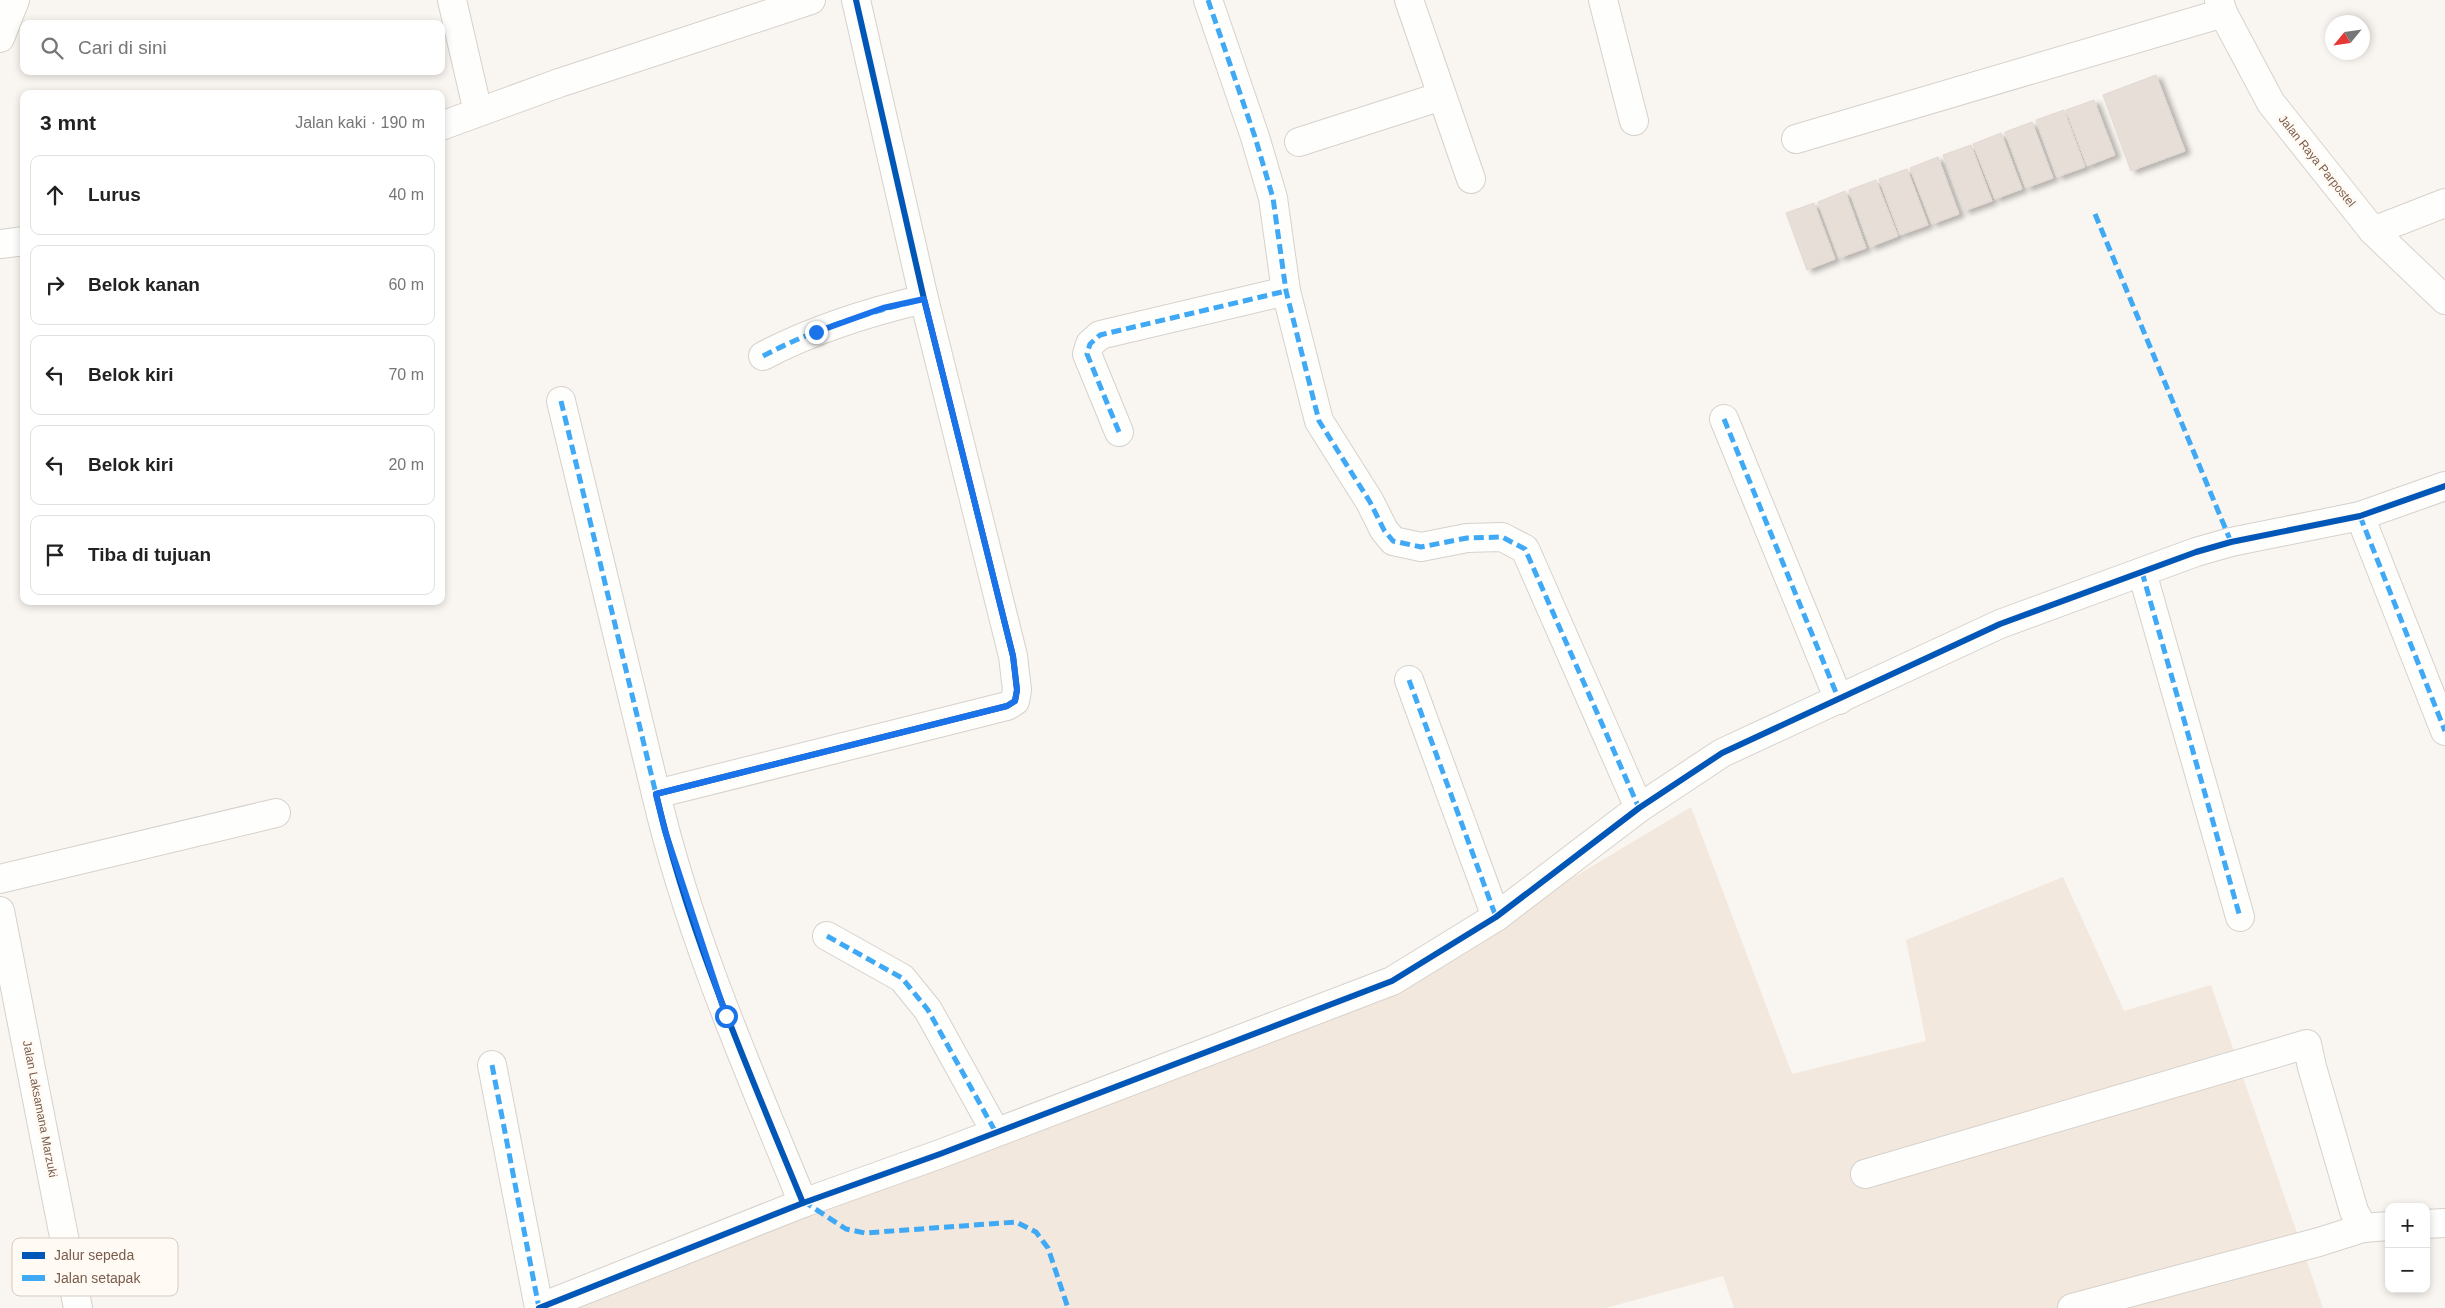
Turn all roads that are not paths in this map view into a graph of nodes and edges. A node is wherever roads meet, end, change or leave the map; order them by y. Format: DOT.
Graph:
graph roads {
  1 [pos="15,0"];
  2 [pos="452,0"];
  3 [pos="811,0"];
  4 [pos="856,0"];
  5 [pos="1208,0"];
  6 [pos="1409,0"];
  7 [pos="1602,0"];
  8 [pos="2221,7"];
  9 [pos="0,38"];
  10 [pos="1442,96"];
  11 [pos="478,112"];
  12 [pos="1634,121"];
  13 [pos="445,124"];
  14 [pos="1796,139"];
  15 [pos="1298,142"];
  16 [pos="1471,179"];
  17 [pos="2445,203"];
  18 [pos="2373,231"];
  19 [pos="20,242"];
  20 [pos="0,244"];
  21 [pos="1286,291"];
  22 [pos="924,299"];
  23 [pos="2445,300"];
  24 [pos="763,356"];
  25 [pos="562,402"];
  26 [pos="1724,419"];
  27 [pos="1120,432"];
  28 [pos="2445,486"];
  29 [pos="2360,516"];
  30 [pos="2142,572"];
  31 [pos="1409,680"];
  32 [pos="1839,700"];
  33 [pos="2445,731"];
  34 [pos="656,794"];
  35 [pos="1639,808"];
  36 [pos="276,814"];
  37 [pos="0,879"];
  38 [pos="0,911"];
  39 [pos="1496,917"];
  40 [pos="2240,917"];
  41 [pos="827,936"];
  42 [pos="492,1065"];
  43 [pos="995,1131"];
  44 [pos="1865,1174"];
  45 [pos="803,1202"];
  46 [pos="2445,1223"];
  47 [pos="2430,1224"];
  48 [pos="2376,1227"];
  49 [pos="64,1238"];
  50 [pos="539,1308"];
  51 [pos="2072,1308"];
  1 -- 9 [label="street"];
  2 -- 11 [label="street"];
  3 -- 11 [label="street"];
  4 -- 22 [label="street"];
  5 -- 21 [label="street"];
  6 -- 10 [label="street"];
  7 -- 12 [label="street"];
  8 -- 14 [label="street"];
  8 -- 18 [label="street, Jalan Raya Parpostel"];
  10 -- 15 [label="street"];
  10 -- 16 [label="street"];
  11 -- 13 [label="street"];
  17 -- 18 [label="street"];
  18 -- 23 [label="street, Jalan Raya Parpostel"];
  19 -- 20 [label="street"];
  21 -- 27 [label="street"];
  21 -- 35 [label="street"];
  22 -- 24 [label="street"];
  22 -- 34 [label="street"];
  25 -- 34 [label="street"];
  26 -- 32 [label="street"];
  28 -- 29 [label="street"];
  29 -- 30 [label="street"];
  29 -- 33 [label="street"];
  30 -- 32 [label="street"];
  30 -- 40 [label="street"];
  31 -- 39 [label="street"];
  32 -- 35 [label="street"];
  34 -- 45 [label="street"];
  35 -- 39 [label="street"];
  36 -- 37 [label="street"];
  38 -- 49 [label="street, Jalan Laksamana Marzuki"];
  39 -- 43 [label="street"];
  41 -- 43 [label="street"];
  42 -- 50 [label="street"];
  43 -- 45 [label="street"];
  44 -- 48 [label="street"];
  45 -- 50 [label="street"];
  46 -- 47 [label="street"];
  48 -- 51 [label="street"];
}
